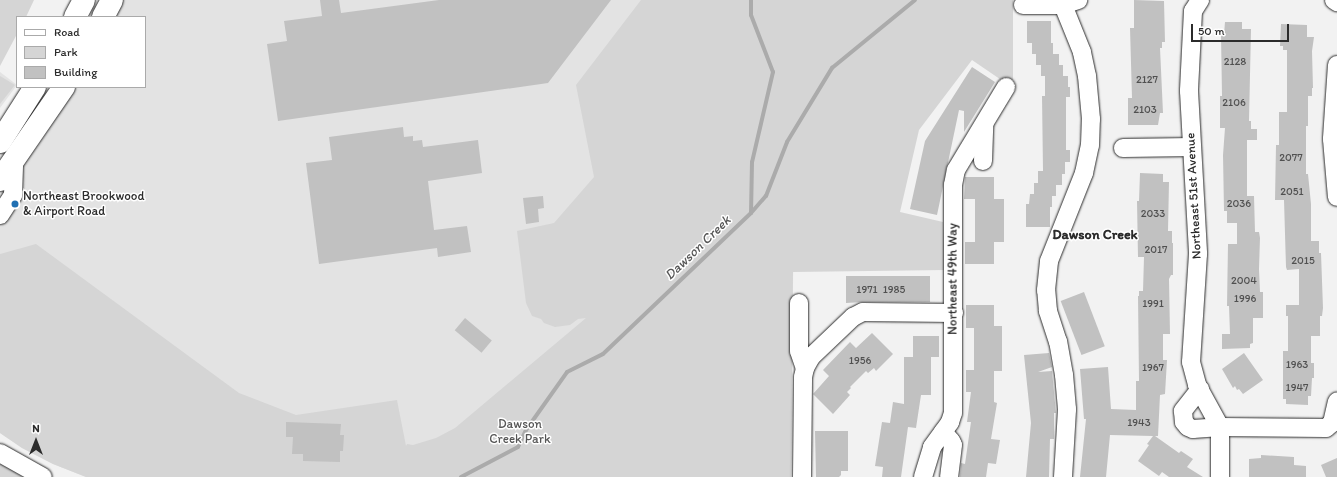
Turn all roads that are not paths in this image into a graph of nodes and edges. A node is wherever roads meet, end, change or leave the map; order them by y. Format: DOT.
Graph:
graph roads {
  1 [pos="84,0"];
  2 [pos="112,0"];
  3 [pos="1334,0"];
  4 [pos="1198,1"];
  5 [pos="1071,2"];
  6 [pos="1337,2"];
  7 [pos="1023,5"];
  8 [pos="76,16"];
  9 [pos="104,16"];
  10 [pos="1337,65"];
  11 [pos="1006,87"];
  12 [pos="34,88"];
  13 [pos="63,88"];
  14 [pos="984,122"];
  15 [pos="0,142"];
  16 [pos="1192,147"];
  17 [pos="1123,148"];
  18 [pos="967,150"];
  19 [pos="14,161"];
  20 [pos="0,180"];
  21 [pos="1337,197"];
  22 [pos="0,214"];
  23 [pos="799,303"];
  24 [pos="954,313"];
  25 [pos="804,368"];
  26 [pos="1200,389"];
  27 [pos="1337,402"];
  28 [pos="1220,426"];
  29 [pos="943,432"];
  30 [pos="0,453"];
  31 [pos="43,477"];
  32 [pos="802,477"];
  33 [pos="923,477"];
  34 [pos="950,477"];
  35 [pos="1063,477"];
  36 [pos="1220,477"];
  1 -- 8 [label="main road"];
  2 -- 9 [label="main road"];
  3 -- 6 [label="street"];
  4 -- 16 [label="street, Northeast 51st Avenue"];
  5 -- 7 [label="street"];
  5 -- 35 [label="street"];
  10 -- 21 [label="street"];
  11 -- 14 [label="street, Northeast 49th Way"];
  12 -- 15 [label="main road"];
  13 -- 19 [label="main road"];
  14 -- 18 [label="street, Northeast 49th Way"];
  14 -- 18 [label="street"];
  16 -- 17 [label="street"];
  16 -- 26 [label="street, Northeast 51st Avenue"];
  18 -- 24 [label="street, Northeast 49th Way"];
  19 -- 20 [label="main road"];
  19 -- 22 [label="street"];
  23 -- 25 [label="street"];
  24 -- 25 [label="street"];
  24 -- 29 [label="street, Northeast 49th Way"];
  25 -- 32 [label="street"];
  26 -- 28 [label="street, Northeast 51st Avenue"];
  26 -- 28 [label="street"];
  27 -- 28 [label="street"];
  28 -- 36 [label="street, Northeast 51st Avenue"];
  29 -- 33 [label="street, Northeast 49th Way"];
  29 -- 34 [label="street"];
  30 -- 31 [label="street"];
}
